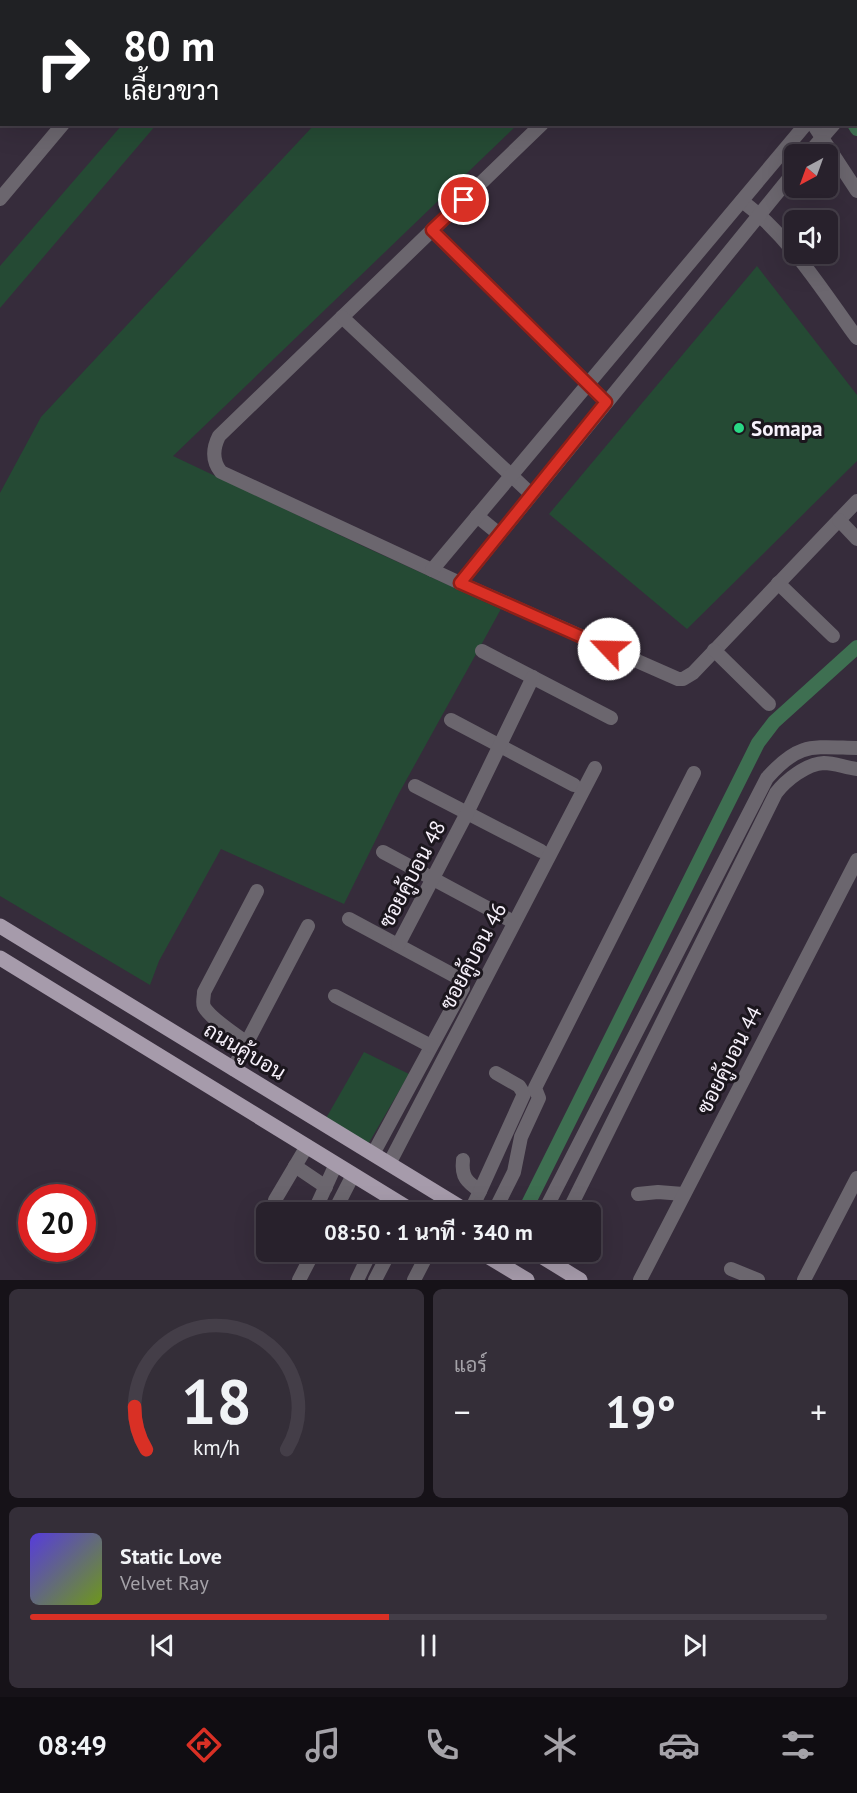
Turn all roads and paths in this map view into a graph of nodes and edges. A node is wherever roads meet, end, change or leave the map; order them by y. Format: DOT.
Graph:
graph roads {
  1 [pos="61,126"];
  2 [pos="540,126"];
  3 [pos="804,126"];
  4 [pos="814,126"];
  5 [pos="832,126"];
  6 [pos="822,138"];
  7 [pos="817,144"];
  8 [pos="784,185"];
  9 [pos="857,191"];
  10 [pos="0,199"];
  11 [pos="742,201"];
  12 [pos="760,214"];
  13 [pos="432,230"];
  14 [pos="342,317"];
  15 [pos="857,338"];
  16 [pos="588,384"];
  17 [pos="606,402"];
  18 [pos="510,476"];
  19 [pos="531,494"];
  20 [pos="857,501"];
  21 [pos="477,516"];
  22 [pos="838,520"];
  23 [pos="499,534"];
  24 [pos="857,539"];
  25 [pos="432,570"];
  26 [pos="460,583"];
  27 [pos="778,583"];
  28 [pos="832,636"];
  29 [pos="714,650"];
  30 [pos="482,651"];
  31 [pos="533,677"];
  32 [pos="769,704"];
  33 [pos="611,718"];
  34 [pos="451,720"];
  35 [pos="501,746"];
  36 [pos="857,748"];
  37 [pos="595,768"];
  38 [pos="857,769"];
  39 [pos="694,773"];
  40 [pos="767,778"];
  41 [pos="574,785"];
  42 [pos="416,786"];
  43 [pos="780,788"];
  44 [pos="467,813"];
  45 [pos="541,851"];
  46 [pos="383,852"];
  47 [pos="857,860"];
  48 [pos="433,879"];
  49 [pos="257,891"];
  50 [pos="349,919"];
  51 [pos="508,919"];
  52 [pos="0,926"];
  53 [pos="308,926"];
  54 [pos="398,945"];
  55 [pos="0,958"];
  56 [pos="336,996"];
  57 [pos="247,1043"];
  58 [pos="431,1046"];
  59 [pos="233,1069"];
  60 [pos="496,1073"];
  61 [pos="307,1146"];
  62 [pos="373,1154"];
  63 [pos="463,1160"];
  64 [pos="336,1164"];
  65 [pos="389,1164"];
  66 [pos="295,1166"];
  67 [pos="353,1175"];
  68 [pos="857,1178"];
  69 [pos="327,1187"];
  70 [pos="480,1191"];
  71 [pos="638,1194"];
  72 [pos="683,1194"];
  73 [pos="274,1202"];
  74 [pos="319,1202"];
  75 [pos="339,1202"];
  76 [pos="387,1202"];
  77 [pos="452,1202"];
  78 [pos="474,1202"];
  79 [pos="500,1202"];
  80 [pos="549,1202"];
  81 [pos="573,1202"];
  82 [pos="308,1262"];
  83 [pos="366,1262"];
  84 [pos="384,1262"];
  85 [pos="423,1262"];
  86 [pos="496,1262"];
  87 [pos="554,1262"];
  88 [pos="731,1269"];
  89 [pos="520,1278"];
  90 [pos="299,1280"];
  91 [pos="357,1280"];
  92 [pos="375,1280"];
  93 [pos="414,1280"];
  94 [pos="580,1280"];
  95 [pos="640,1280"];
  96 [pos="758,1280"];
  97 [pos="804,1280"];
  1 -- 10 [label="street"];
  2 -- 13 [label="street"];
  3 -- 11 [label="street"];
  4 -- 6 [label="street"];
  5 -- 6 [label="street"];
  6 -- 7 [label="street"];
  6 -- 9 [label="street"];
  8 -- 12 [label="street"];
  11 -- 12 [label="street"];
  11 -- 16 [label="street"];
  12 -- 15 [label="street"];
  12 -- 17 [label="street"];
  13 -- 14 [label="street"];
  13 -- 16 [label="street"];
  14 -- 18 [label="street"];
  14 -- 25 [label="street"];
  16 -- 17 [label="street"];
  16 -- 18 [label="street"];
  17 -- 19 [label="street"];
  18 -- 19 [label="street"];
  18 -- 21 [label="street"];
  19 -- 23 [label="street"];
  20 -- 22 [label="street"];
  21 -- 23 [label="street"];
  21 -- 25 [label="street"];
  22 -- 24 [label="street"];
  22 -- 27 [label="street"];
  23 -- 26 [label="street"];
  25 -- 26 [label="street"];
  26 -- 29 [label="street"];
  27 -- 28 [label="street"];
  27 -- 29 [label="street"];
  29 -- 32 [label="street"];
  30 -- 31 [label="street"];
  31 -- 33 [label="street"];
  31 -- 35 [label="street, ซอยคู้บอน 48"];
  34 -- 35 [label="street"];
  35 -- 41 [label="street"];
  35 -- 44 [label="street, ซอยคู้บอน 48"];
  36 -- 40 [label="street"];
  37 -- 65 [label="street, ซอยคู้บอน 46"];
  38 -- 43 [label="street"];
  39 -- 79 [label="street"];
  40 -- 43 [label="street"];
  40 -- 80 [label="street"];
  42 -- 44 [label="street"];
  43 -- 81 [label="street"];
  44 -- 45 [label="street"];
  44 -- 48 [label="street, ซอยคู้บอน 48"];
  46 -- 48 [label="street"];
  47 -- 72 [label="street, ซอยคู้บอน 44"];
  48 -- 51 [label="street"];
  48 -- 54 [label="street, ซอยคู้บอน 48"];
  49 -- 57 [label="street"];
  50 -- 54 [label="street"];
  52 -- 59 [label="main road, ถนนคู้บอน"];
  53 -- 57 [label="street"];
  54 -- 58 [label="street, ซอยคู้บอน 48"];
  55 -- 61 [label="main road"];
  56 -- 58 [label="street"];
  57 -- 59 [label="street"];
  58 -- 62 [label="street, ซอยคู้บอน 48"];
  59 -- 62 [label="main road, ถนนคู้บอน"];
  60 -- 70 [label="street"];
  61 -- 64 [label="main road"];
  61 -- 66 [label="street"];
  62 -- 65 [label="main road, ถนนคู้บอน"];
  63 -- 70 [label="street"];
  64 -- 67 [label="main road"];
  64 -- 69 [label="street"];
  65 -- 77 [label="main road, ถนนคู้บอน"];
  66 -- 69 [label="street"];
  66 -- 73 [label="street"];
  67 -- 75 [label="street"];
  67 -- 76 [label="main road"];
  68 -- 97 [label="street"];
  69 -- 74 [label="street"];
  70 -- 78 [label="street"];
  71 -- 72 [label="street"];
  72 -- 95 [label="street, ซอยคู้บอน 44"];
  82 -- 90 [label="street"];
  83 -- 91 [label="street"];
  84 -- 92 [label="street"];
  85 -- 93 [label="street"];
  86 -- 89 [label="main road"];
  87 -- 94 [label="main road"];
  88 -- 96 [label="street"];
}
